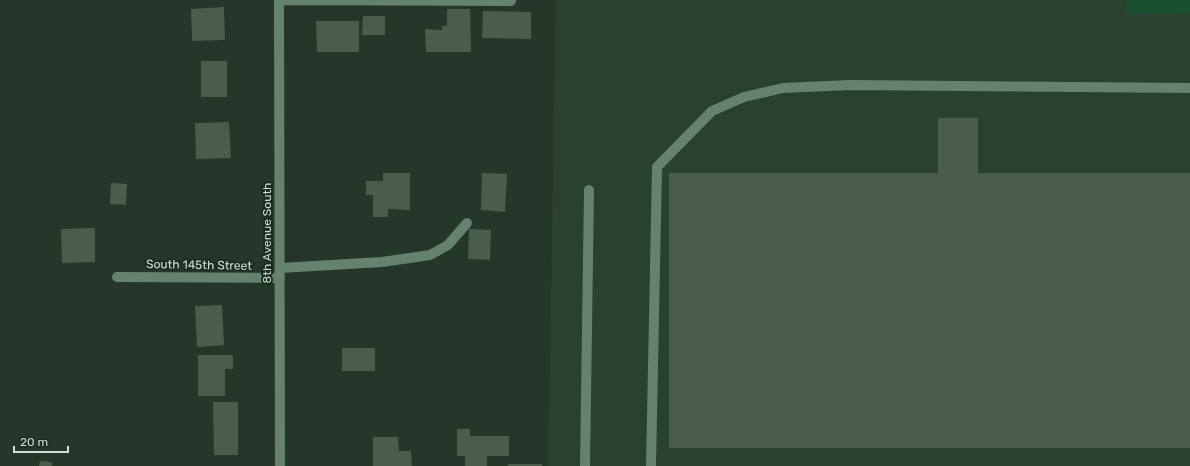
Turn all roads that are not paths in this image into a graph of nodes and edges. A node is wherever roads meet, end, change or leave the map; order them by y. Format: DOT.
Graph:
graph roads {
  1 [pos="279,0"];
  2 [pos="511,1"];
  3 [pos="1190,88"];
  4 [pos="589,190"];
  5 [pos="467,223"];
  6 [pos="280,268"];
  7 [pos="117,277"];
  8 [pos="280,278"];
  9 [pos="280,466"];
  10 [pos="585,466"];
  11 [pos="651,466"];
  1 -- 2 [label="street"];
  1 -- 6 [label="street, 8th Avenue South"];
  3 -- 11 [label="street"];
  4 -- 10 [label="street"];
  5 -- 6 [label="street"];
  6 -- 8 [label="street, 8th Avenue South"];
  7 -- 8 [label="street, South 145th Street"];
  8 -- 9 [label="street, 8th Avenue South"];
}
